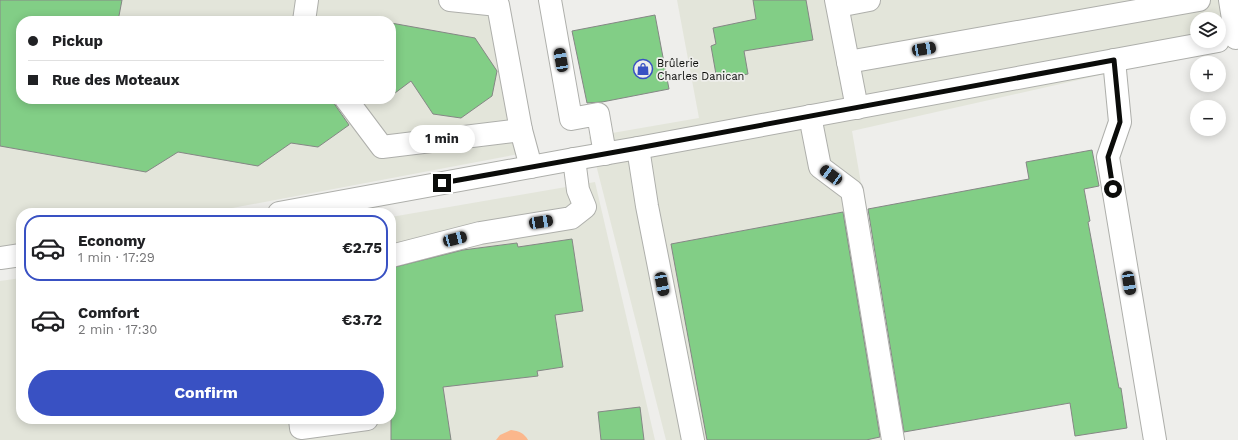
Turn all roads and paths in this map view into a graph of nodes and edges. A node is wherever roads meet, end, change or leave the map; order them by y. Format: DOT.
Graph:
graph roads {
  1 [pos="307,0"];
  2 [pos="450,0"];
  3 [pos="550,0"];
  4 [pos="868,0"];
  5 [pos="1199,0"];
  6 [pos="1230,0"];
  7 [pos="497,2"];
  8 [pos="837,3"];
  9 [pos="1137,5"];
  10 [pos="305,16"];
  11 [pos="1228,39"];
  12 [pos="1114,60"];
  13 [pos="848,62"];
  14 [pos="350,104"];
  15 [pos="857,108"];
  16 [pos="810,116"];
  17 [pos="522,130"];
  18 [pos="638,148"];
  19 [pos="605,154"];
  20 [pos="574,159"];
  21 [pos="531,167"];
  22 [pos="578,190"];
  23 [pos="306,208"];
  24 [pos="396,243"];
  25 [pos="396,255"];
  26 [pos="16,256"];
  27 [pos="0,258"];
  28 [pos="301,424"];
  29 [pos="330,424"];
  30 [pos="693,440"];
  31 [pos="893,440"];
  32 [pos="1155,440"];
  1 -- 10 [label="street"];
  2 -- 7 [label="street"];
  3 -- 19 [label="street"];
  4 -- 8 [label="street"];
  5 -- 9 [label="street"];
  6 -- 11 [label="street"];
  7 -- 17 [label="street"];
  8 -- 13 [label="street"];
  9 -- 13 [label="street"];
  11 -- 12 [label="street"];
  12 -- 15 [label="street"];
  12 -- 32 [label="street"];
  13 -- 15 [label="street"];
  14 -- 17 [label="street"];
  15 -- 16 [label="street"];
  16 -- 18 [label="street"];
  16 -- 31 [label="street"];
  17 -- 21 [label="street"];
  18 -- 19 [label="street"];
  18 -- 30 [label="street"];
  19 -- 20 [label="street"];
  20 -- 21 [label="street"];
  20 -- 22 [label="street"];
  21 -- 23 [label="street"];
  22 -- 24 [label="street"];
  22 -- 25 [label="street"];
  26 -- 27 [label="street"];
  28 -- 29 [label="street"];
}
